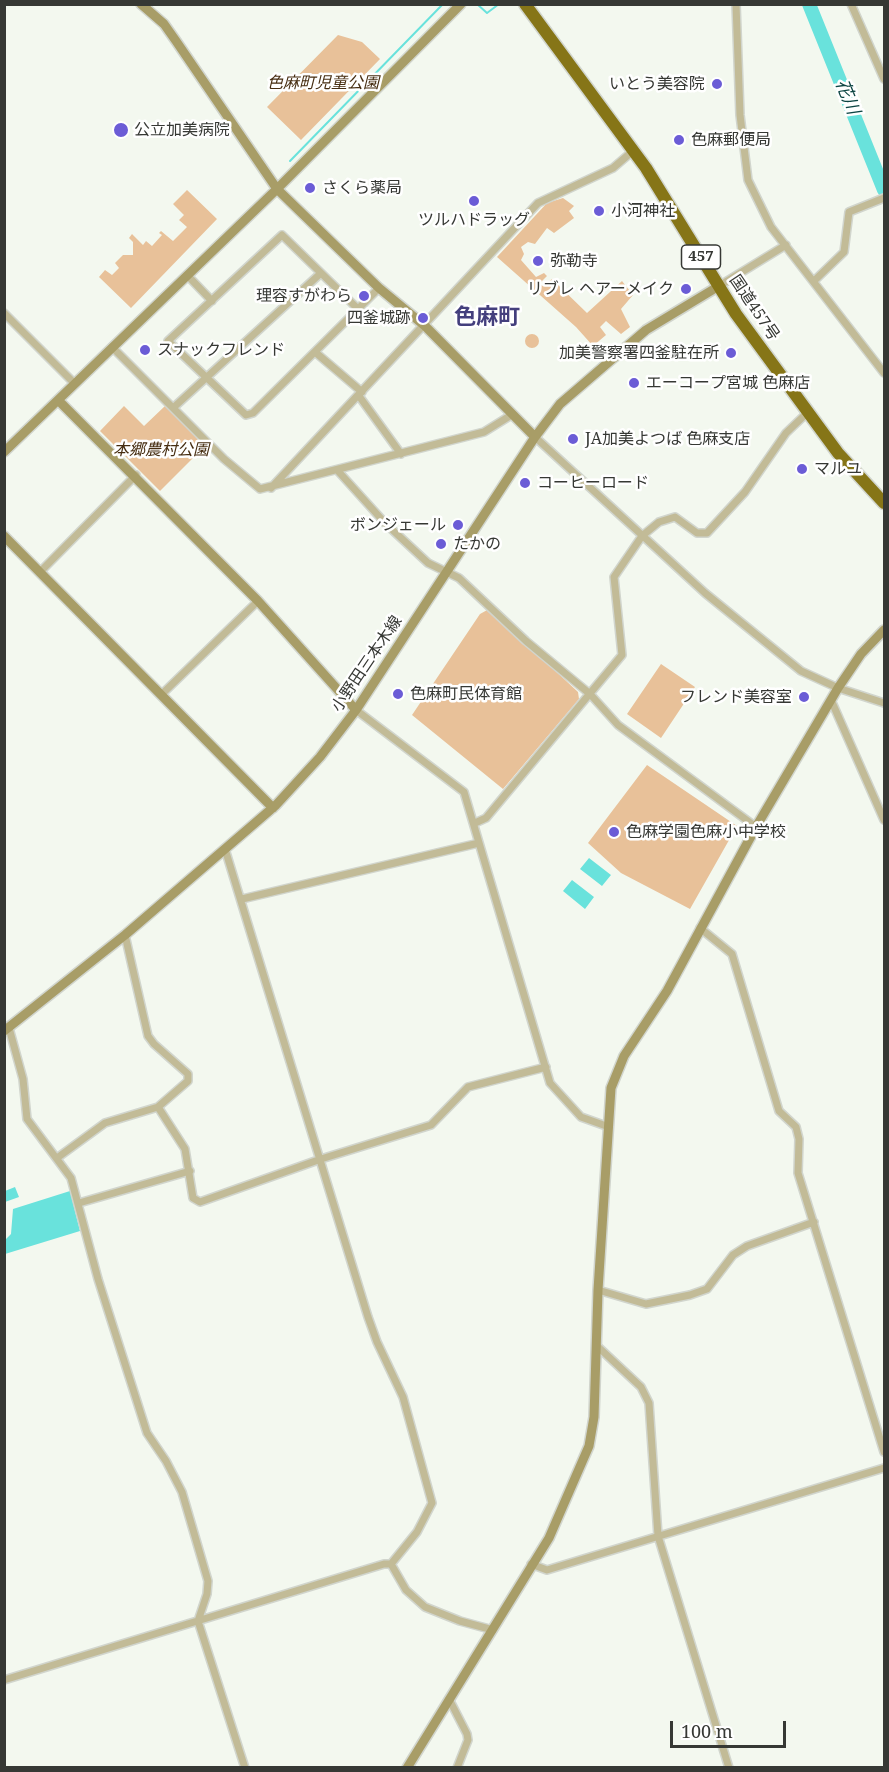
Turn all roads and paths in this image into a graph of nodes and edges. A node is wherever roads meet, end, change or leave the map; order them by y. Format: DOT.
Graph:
graph roads {
  1 [pos="141,4"];
  2 [pos="461,4"];
  3 [pos="525,4"];
  4 [pos="736,4"];
  5 [pos="851,4"];
  6 [pos="885,79"];
  7 [pos="634,150"];
  8 [pos="277,189"];
  9 [pos="885,198"];
  10 [pos="786,245"];
  11 [pos="321,273"];
  12 [pos="187,275"];
  13 [pos="814,281"];
  14 [pos="719,286"];
  15 [pos="379,288"];
  16 [pos="212,301"];
  17 [pos="358,309"];
  18 [pos="4,313"];
  19 [pos="425,326"];
  20 [pos="112,347"];
  21 [pos="315,352"];
  22 [pos="885,374"];
  23 [pos="206,378"];
  24 [pos="75,384"];
  25 [pos="361,394"];
  26 [pos="58,400"];
  27 [pos="173,408"];
  28 [pos="808,412"];
  29 [pos="513,414"];
  30 [pos="535,437"];
  31 [pos="4,452"];
  32 [pos="401,454"];
  33 [pos="338,471"];
  34 [pos="136,475"];
  35 [pos="271,488"];
  36 [pos="885,503"];
  37 [pos="4,536"];
  38 [pos="642,536"];
  39 [pos="40,572"];
  40 [pos="446,573"];
  41 [pos="258,601"];
  42 [pos="885,630"];
  43 [pos="838,688"];
  44 [pos="590,694"];
  45 [pos="161,695"];
  46 [pos="831,700"];
  47 [pos="885,703"];
  48 [pos="356,710"];
  49 [pos="273,808"];
  50 [pos="885,820"];
  51 [pos="475,823"];
  52 [pos="756,826"];
  53 [pos="479,843"];
  54 [pos="225,849"];
  55 [pos="242,899"];
  56 [pos="700,928"];
  57 [pos="125,935"];
  58 [pos="7,1029"];
  59 [pos="546,1067"];
  60 [pos="158,1107"];
  61 [pos="609,1127"];
  62 [pos="57,1158"];
  63 [pos="321,1159"];
  64 [pos="190,1171"];
  65 [pos="79,1203"];
  66 [pos="814,1222"];
  67 [pos="598,1290"];
  68 [pos="596,1345"];
  69 [pos="885,1452"];
  70 [pos="885,1468"];
  71 [pos="658,1536"];
  72 [pos="391,1564"];
  73 [pos="531,1564"];
  74 [pos="198,1621"];
  75 [pos="492,1630"];
  76 [pos="4,1680"];
  77 [pos="449,1699"];
  78 [pos="245,1767"];
  79 [pos="407,1767"];
  80 [pos="457,1767"];
  81 [pos="729,1767"];
  1 -- 8 [label="street"];
  2 -- 8 [label="street"];
  3 -- 7 [label="highway, 国道457号 / 457"];
  4 -- 10 [label="street"];
  5 -- 6 [label="street"];
  7 -- 14 [label="highway, 国道457号 / 457"];
  7 -- 19 [label="street"];
  8 -- 12 [label="street"];
  8 -- 15 [label="street"];
  9 -- 13 [label="street"];
  10 -- 13 [label="street"];
  10 -- 14 [label="street"];
  11 -- 16 [label="street"];
  11 -- 17 [label="street"];
  11 -- 23 [label="street"];
  12 -- 16 [label="street"];
  12 -- 20 [label="street"];
  13 -- 22 [label="street"];
  14 -- 28 [label="highway, 国道457号 / 457"];
  14 -- 30 [label="street, 小野田三本木線"];
  15 -- 17 [label="street"];
  15 -- 19 [label="street"];
  16 -- 23 [label="street"];
  17 -- 21 [label="street"];
  18 -- 24 [label="street"];
  19 -- 25 [label="street"];
  19 -- 29 [label="street"];
  20 -- 24 [label="street"];
  20 -- 27 [label="street"];
  21 -- 23 [label="street"];
  21 -- 25 [label="street"];
  23 -- 27 [label="street"];
  24 -- 26 [label="street"];
  25 -- 32 [label="street"];
  25 -- 35 [label="street"];
  26 -- 31 [label="street"];
  26 -- 34 [label="street"];
  27 -- 35 [label="street"];
  28 -- 36 [label="highway, 国道457号 / 457"];
  28 -- 38 [label="street"];
  29 -- 30 [label="street"];
  29 -- 32 [label="street"];
  30 -- 38 [label="street"];
  30 -- 40 [label="street, 小野田三本木線"];
  32 -- 33 [label="street"];
  33 -- 35 [label="street"];
  33 -- 40 [label="street"];
  34 -- 39 [label="street"];
  34 -- 41 [label="street"];
  37 -- 39 [label="street"];
  38 -- 43 [label="street"];
  38 -- 44 [label="street"];
  39 -- 45 [label="street"];
  40 -- 44 [label="street"];
  40 -- 48 [label="street, 小野田三本木線"];
  41 -- 45 [label="street"];
  41 -- 48 [label="street"];
  42 -- 43 [label="street"];
  43 -- 46 [label="street"];
  43 -- 47 [label="street"];
  44 -- 51 [label="street"];
  44 -- 52 [label="street"];
  45 -- 49 [label="street"];
  46 -- 50 [label="street"];
  46 -- 52 [label="street"];
  48 -- 49 [label="street, 小野田三本木線"];
  48 -- 51 [label="street"];
  49 -- 54 [label="street, 小野田三本木線"];
  51 -- 53 [label="street"];
  52 -- 56 [label="street"];
  53 -- 55 [label="street"];
  53 -- 59 [label="street"];
  54 -- 55 [label="street"];
  54 -- 57 [label="street, 小野田三本木線"];
  55 -- 63 [label="street"];
  56 -- 61 [label="street"];
  56 -- 66 [label="street"];
  57 -- 58 [label="street, 小野田三本木線"];
  57 -- 60 [label="street"];
  58 -- 62 [label="street"];
  59 -- 61 [label="street"];
  59 -- 63 [label="street"];
  60 -- 62 [label="street"];
  60 -- 64 [label="street"];
  61 -- 67 [label="street"];
  62 -- 65 [label="street"];
  63 -- 64 [label="street"];
  63 -- 72 [label="street"];
  64 -- 65 [label="street"];
  65 -- 74 [label="street"];
  66 -- 67 [label="street"];
  66 -- 69 [label="street"];
  67 -- 68 [label="street"];
  68 -- 71 [label="street"];
  68 -- 73 [label="street"];
  70 -- 71 [label="street"];
  71 -- 73 [label="street"];
  71 -- 81 [label="street"];
  72 -- 74 [label="street"];
  72 -- 75 [label="street"];
  73 -- 75 [label="street"];
  74 -- 76 [label="street"];
  74 -- 78 [label="street"];
  75 -- 77 [label="street"];
  77 -- 79 [label="street"];
  77 -- 80 [label="street"];
}
